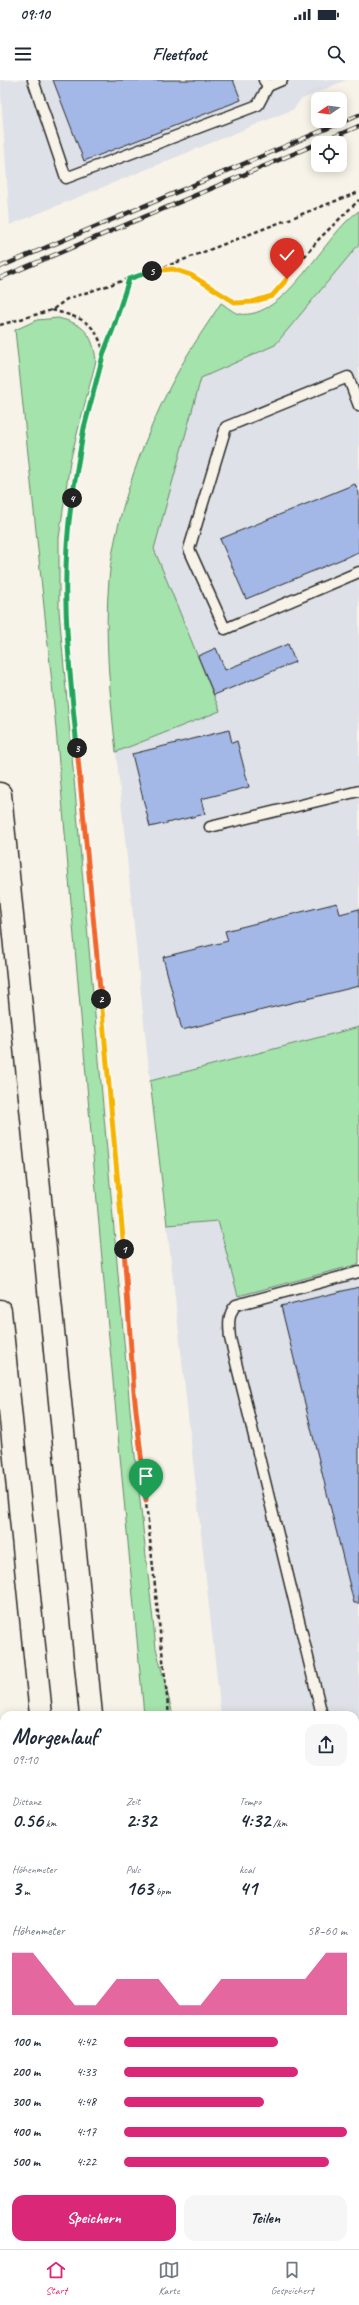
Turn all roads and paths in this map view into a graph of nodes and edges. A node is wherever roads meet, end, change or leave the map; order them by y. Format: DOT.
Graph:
graph roads {
  1 [pos="33,80"];
  2 [pos="282,80"];
  3 [pos="266,83"];
  4 [pos="359,192"];
  5 [pos="359,200"];
  6 [pos="155,270"];
  7 [pos="129,279"];
  8 [pos="52,310"];
  9 [pos="0,325"];
  10 [pos="104,352"];
  11 [pos="359,406"];
  12 [pos="359,572"];
  13 [pos="359,791"];
  14 [pos="0,794"];
  15 [pos="210,827"];
  16 [pos="359,1272"];
  17 [pos="0,1311"];
  18 [pos="40,1711"];
  19 [pos="91,1711"];
  20 [pos="169,1711"];
  21 [pos="321,1711"];
  1 -- 3 [label="lane"];
  2 -- 3 [label="lane"];
  4 -- 6 [label="path"];
  5 -- 6 [label="path"];
  6 -- 7 [label="path"];
  7 -- 8 [label="path"];
  7 -- 10 [label="path"];
  8 -- 9 [label="path"];
  8 -- 10 [label="path"];
  10 -- 20 [label="path"];
  11 -- 12 [label="lane"];
  13 -- 15 [label="lane"];
  14 -- 19 [label="highway"];
  16 -- 21 [label="lane"];
  17 -- 18 [label="highway"];
}
